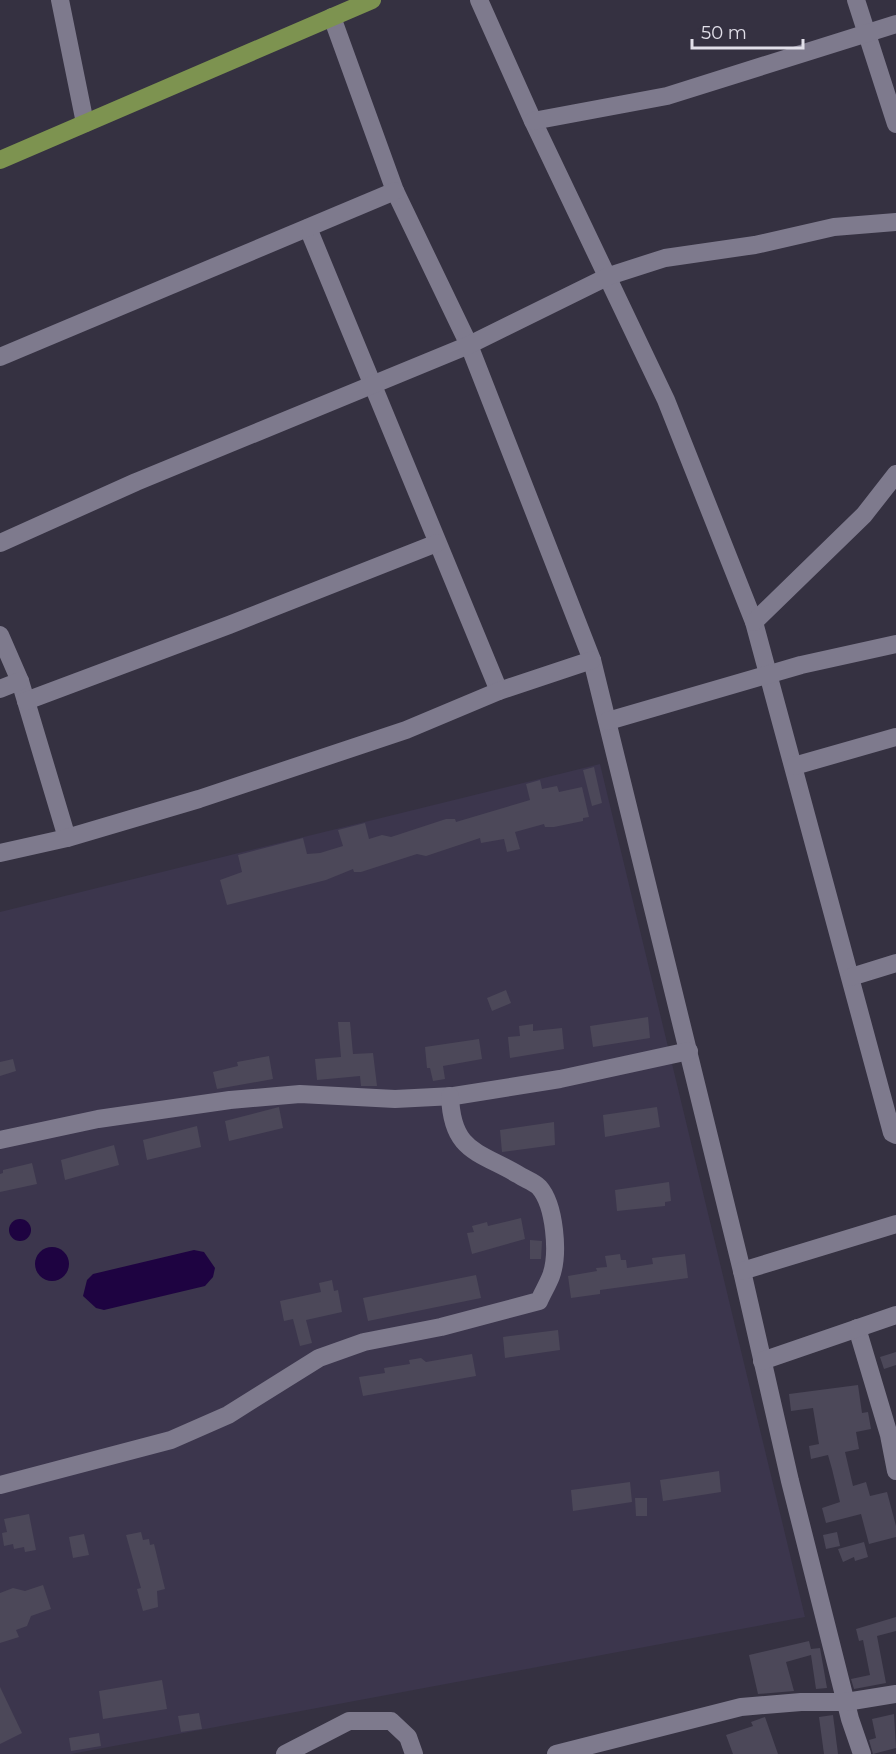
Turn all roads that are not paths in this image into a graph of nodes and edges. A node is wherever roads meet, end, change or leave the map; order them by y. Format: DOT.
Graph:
graph roads {
  1 [pos="60,0"];
  2 [pos="372,0"];
  3 [pos="479,0"];
  4 [pos="856,0"];
  5 [pos="332,17"];
  6 [pos="896,24"];
  7 [pos="867,35"];
  8 [pos="533,121"];
  9 [pos="85,123"];
  10 [pos="896,124"];
  11 [pos="0,160"];
  12 [pos="395,191"];
  13 [pos="896,222"];
  14 [pos="308,228"];
  15 [pos="609,276"];
  16 [pos="469,345"];
  17 [pos="0,357"];
  18 [pos="371,383"];
  19 [pos="896,474"];
  20 [pos="0,543"];
  21 [pos="437,543"];
  22 [pos="754,622"];
  23 [pos="0,635"];
  24 [pos="896,644"];
  25 [pos="592,660"];
  26 [pos="767,675"];
  27 [pos="20,681"];
  28 [pos="0,688"];
  29 [pos="499,691"];
  30 [pos="26,701"];
  31 [pos="608,721"];
  32 [pos="896,736"];
  33 [pos="794,766"];
  34 [pos="67,837"];
  35 [pos="0,853"];
  36 [pos="896,963"];
  37 [pos="851,977"];
  38 [pos="688,1051"];
  39 [pos="450,1096"];
  40 [pos="896,1135"];
  41 [pos="0,1140"];
  42 [pos="896,1224"];
  43 [pos="742,1271"];
  44 [pos="896,1315"];
  45 [pos="857,1328"];
  46 [pos="762,1361"];
  47 [pos="896,1472"];
  48 [pos="0,1485"];
  49 [pos="896,1694"];
  50 [pos="846,1702"];
  51 [pos="285,1754"];
  52 [pos="414,1754"];
  53 [pos="556,1754"];
  54 [pos="862,1754"];
  1 -- 9 [label="street"];
  2 -- 5 [label="main road"];
  3 -- 8 [label="street"];
  4 -- 7 [label="street"];
  5 -- 9 [label="main road"];
  5 -- 12 [label="street"];
  6 -- 7 [label="street"];
  7 -- 8 [label="street"];
  7 -- 10 [label="street"];
  8 -- 15 [label="street"];
  9 -- 11 [label="main road"];
  12 -- 14 [label="street"];
  12 -- 16 [label="street"];
  13 -- 15 [label="street"];
  14 -- 17 [label="street"];
  14 -- 18 [label="street"];
  15 -- 16 [label="street"];
  15 -- 22 [label="street"];
  16 -- 18 [label="street"];
  16 -- 25 [label="street"];
  18 -- 20 [label="street"];
  18 -- 21 [label="street"];
  19 -- 22 [label="street"];
  21 -- 29 [label="street"];
  21 -- 30 [label="street"];
  22 -- 26 [label="street"];
  23 -- 27 [label="street"];
  24 -- 26 [label="street"];
  25 -- 29 [label="street"];
  25 -- 31 [label="street"];
  26 -- 31 [label="street"];
  26 -- 33 [label="street"];
  27 -- 28 [label="street"];
  27 -- 30 [label="street"];
  29 -- 34 [label="street"];
  30 -- 34 [label="street"];
  31 -- 38 [label="street"];
  32 -- 33 [label="street"];
  33 -- 37 [label="street"];
  34 -- 35 [label="street"];
  36 -- 37 [label="street"];
  37 -- 40 [label="street"];
  38 -- 39 [label="street"];
  38 -- 43 [label="street"];
  39 -- 41 [label="street"];
  39 -- 48 [label="street"];
  42 -- 43 [label="street"];
  43 -- 46 [label="street"];
  44 -- 45 [label="street"];
  45 -- 46 [label="street"];
  45 -- 47 [label="street"];
  46 -- 50 [label="street"];
  49 -- 50 [label="street"];
  50 -- 53 [label="street"];
  50 -- 54 [label="street"];
  51 -- 52 [label="street"];
}
